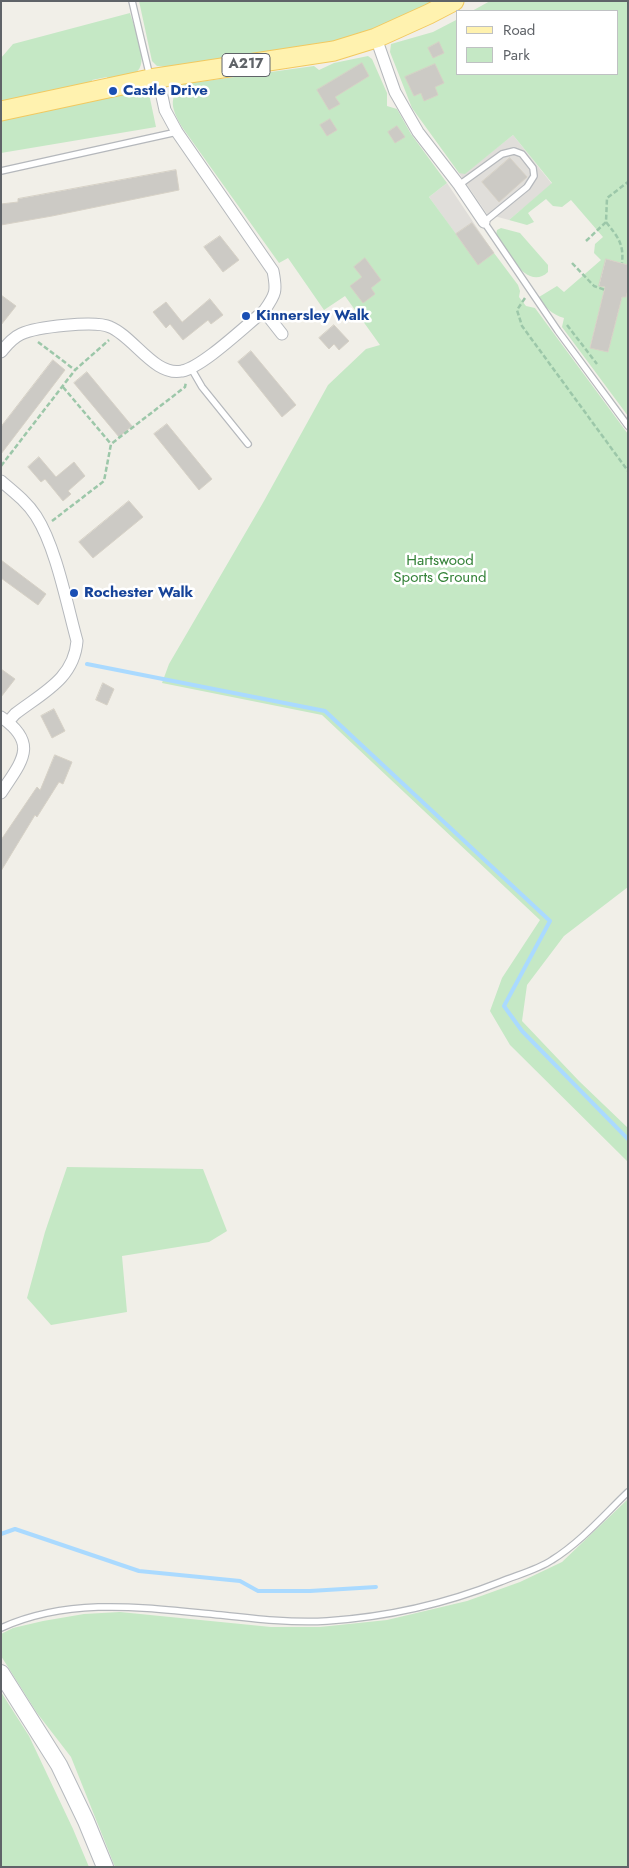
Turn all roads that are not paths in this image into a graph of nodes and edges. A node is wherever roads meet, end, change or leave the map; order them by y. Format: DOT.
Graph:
graph roads {
  1 [pos="132,1"];
  2 [pos="454,1"];
  3 [pos="376,38"];
  4 [pos="154,79"];
  5 [pos="1,111"];
  6 [pos="177,132"];
  7 [pos="1,171"];
  8 [pos="459,185"];
  9 [pos="484,222"];
  10 [pos="264,310"];
  11 [pos="282,334"];
  12 [pos="1,352"];
  13 [pos="191,368"];
  14 [pos="628,426"];
  15 [pos="248,444"];
  16 [pos="1,481"];
  17 [pos="5,720"];
  18 [pos="1,794"];
  19 [pos="628,1492"];
  20 [pos="1,1628"];
  21 [pos="1,1673"];
  22 [pos="105,1867"];
  1 -- 4 [label="lane"];
  2 -- 3 [label="main road, A217"];
  3 -- 4 [label="main road, A217"];
  3 -- 8 [label="street"];
  4 -- 5 [label="main road, A217"];
  4 -- 6 [label="street"];
  6 -- 7 [label="lane"];
  6 -- 10 [label="street"];
  8 -- 9 [label="street"];
  8 -- 9 [label="lane"];
  9 -- 14 [label="lane"];
  10 -- 11 [label="street"];
  10 -- 13 [label="street"];
  12 -- 13 [label="street"];
  13 -- 15 [label="lane"];
  16 -- 17 [label="street"];
  17 -- 18 [label="street"];
  19 -- 20 [label="lane"];
  21 -- 22 [label="street"];
}
